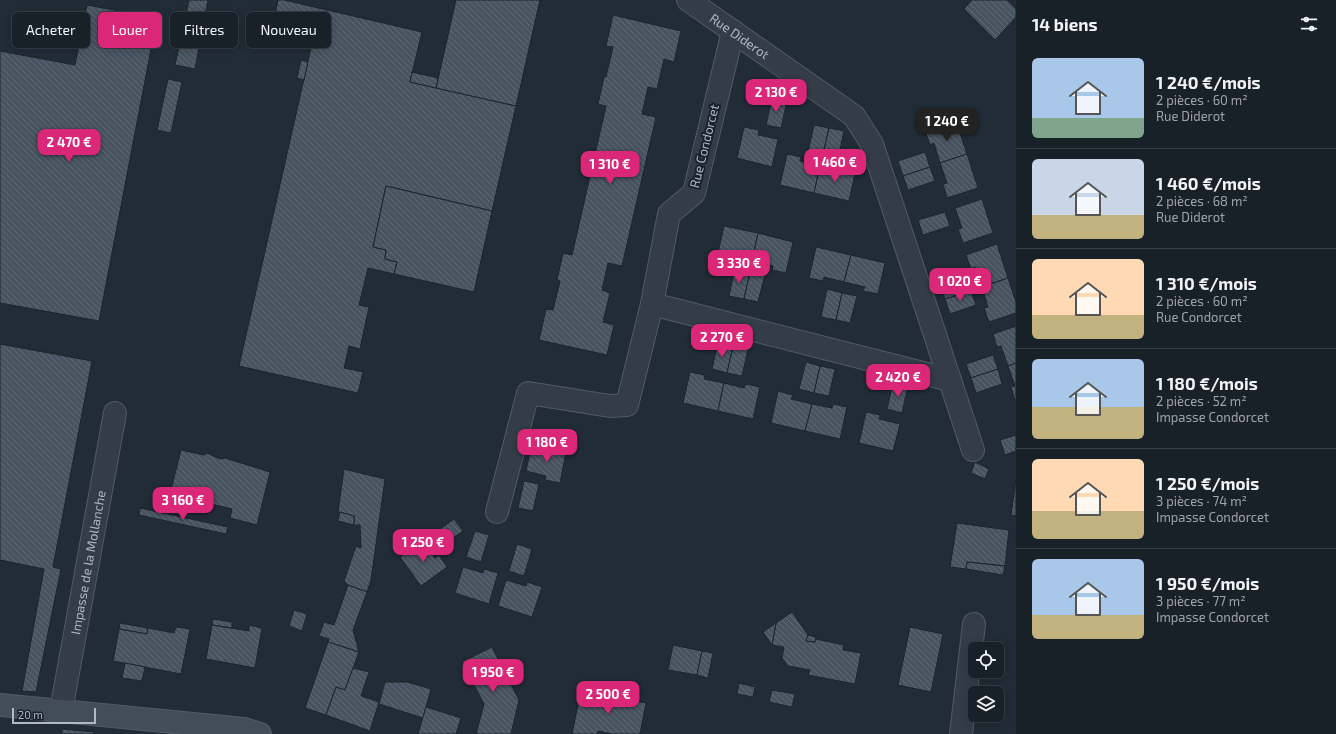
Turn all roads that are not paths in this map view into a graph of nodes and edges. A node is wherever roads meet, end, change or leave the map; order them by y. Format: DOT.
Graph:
graph roads {
  1 [pos="688,0"];
  2 [pos="733,31"];
  3 [pos="652,304"];
  4 [pos="950,380"];
  5 [pos="115,413"];
  6 [pos="973,450"];
  7 [pos="497,512"];
  8 [pos="974,624"];
  9 [pos="0,705"];
  10 [pos="61,711"];
  11 [pos="260,734"];
  12 [pos="961,734"];
  1 -- 2 [label="street, Rue Diderot"];
  2 -- 3 [label="street, Rue Condorcet"];
  2 -- 4 [label="street, Rue Diderot"];
  3 -- 4 [label="street"];
  3 -- 7 [label="street, Rue Condorcet"];
  4 -- 6 [label="street, Rue Diderot"];
  5 -- 10 [label="street, Impasse de la Mollanche"];
  8 -- 12 [label="street"];
  9 -- 10 [label="main road"];
  10 -- 11 [label="main road"];
}
